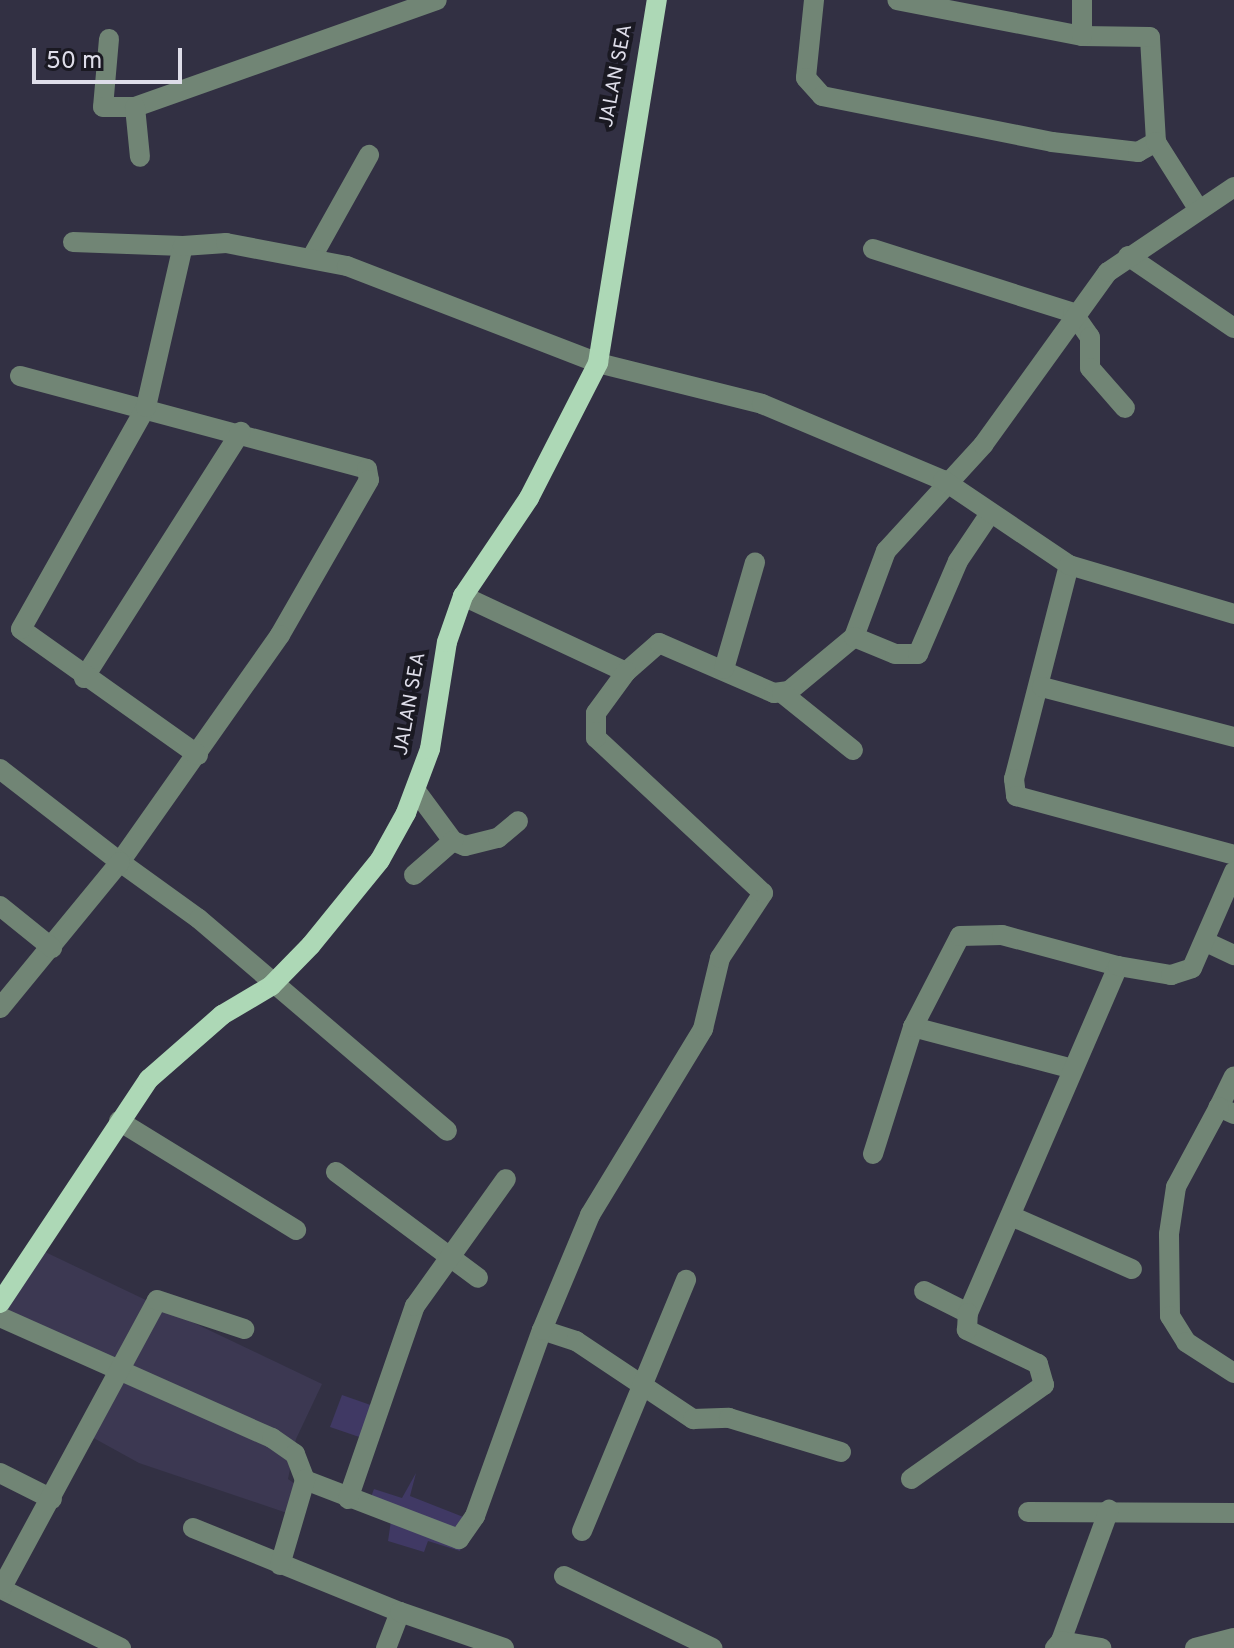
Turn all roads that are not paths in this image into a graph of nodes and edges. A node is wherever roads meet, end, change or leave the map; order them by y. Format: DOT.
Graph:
graph roads {
  1 [pos="437,0"];
  2 [pos="657,0"];
  3 [pos="814,0"];
  4 [pos="897,0"];
  5 [pos="1082,0"];
  6 [pos="1082,36"];
  7 [pos="109,39"];
  8 [pos="135,107"];
  9 [pos="1156,142"];
  10 [pos="369,155"];
  11 [pos="140,157"];
  12 [pos="1234,187"];
  13 [pos="1199,210"];
  14 [pos="73,242"];
  15 [pos="183,246"];
  16 [pos="873,249"];
  17 [pos="1128,256"];
  18 [pos="312,257"];
  19 [pos="1073,313"];
  20 [pos="1234,328"];
  21 [pos="598,363"];
  22 [pos="20,376"];
  23 [pos="146,407"];
  24 [pos="1125,408"];
  25 [pos="241,432"];
  26 [pos="943,480"];
  27 [pos="989,515"];
  28 [pos="755,562"];
  29 [pos="1069,565"];
  30 [pos="463,596"];
  31 [pos="1234,614"];
  32 [pos="854,637"];
  33 [pos="724,669"];
  34 [pos="626,672"];
  35 [pos="84,678"];
  36 [pos="1042,687"];
  37 [pos="782,693"];
  38 [pos="1234,737"];
  39 [pos="853,750"];
  40 [pos="198,755"];
  41 [pos="0,769"];
  42 [pos="416,791"];
  43 [pos="518,821"];
  44 [pos="453,841"];
  45 [pos="1234,855"];
  46 [pos="120,862"];
  47 [pos="1234,872"];
  48 [pos="414,875"];
  49 [pos="0,906"];
  50 [pos="1206,942"];
  51 [pos="52,948"];
  52 [pos="1234,955"];
  53 [pos="1118,966"];
  54 [pos="271,986"];
  55 [pos="0,1008"];
  56 [pos="913,1027"];
  57 [pos="1073,1069"];
  58 [pos="1234,1076"];
  59 [pos="1226,1110"];
  60 [pos="119,1121"];
  61 [pos="447,1131"];
  62 [pos="873,1154"];
  63 [pos="336,1172"];
  64 [pos="506,1179"];
  65 [pos="1011,1216"];
  66 [pos="296,1230"];
  67 [pos="450,1257"];
  68 [pos="1132,1269"];
  69 [pos="478,1278"];
  70 [pos="686,1280"];
  71 [pos="924,1291"];
  72 [pos="0,1303"];
  73 [pos="968,1313"];
  74 [pos="0,1317"];
  75 [pos="244,1329"];
  76 [pos="542,1330"];
  77 [pos="119,1368"];
  78 [pos="1234,1373"];
  79 [pos="646,1385"];
  80 [pos="841,1452"];
  81 [pos="0,1473"];
  82 [pos="911,1479"];
  83 [pos="305,1480"];
  84 [pos="52,1499"];
  85 [pos="348,1499"];
  86 [pos="1109,1510"];
  87 [pos="1028,1512"];
  88 [pos="1234,1513"];
  89 [pos="193,1528"];
  90 [pos="582,1531"];
  91 [pos="280,1565"];
  92 [pos="564,1576"];
  93 [pos="1,1590"];
  94 [pos="400,1612"];
  95 [pos="1234,1638"];
  96 [pos="1058,1645"];
  97 [pos="121,1648"];
  98 [pos="386,1648"];
  99 [pos="504,1648"];
  100 [pos="712,1648"];
  101 [pos="1101,1648"];
  102 [pos="1195,1648"];
  1 -- 8 [label="street"];
  2 -- 21 [label="main road, JALAN SEA"];
  3 -- 9 [label="street"];
  4 -- 6 [label="street"];
  5 -- 6 [label="street"];
  6 -- 9 [label="street"];
  7 -- 8 [label="street"];
  8 -- 11 [label="street"];
  9 -- 13 [label="street"];
  10 -- 18 [label="street"];
  12 -- 13 [label="street"];
  13 -- 17 [label="street"];
  14 -- 15 [label="street"];
  15 -- 18 [label="street"];
  15 -- 23 [label="street"];
  16 -- 19 [label="street"];
  17 -- 19 [label="street"];
  17 -- 20 [label="street"];
  18 -- 21 [label="street"];
  19 -- 24 [label="street"];
  19 -- 26 [label="street"];
  21 -- 26 [label="street"];
  21 -- 30 [label="main road, JALAN SEA"];
  22 -- 23 [label="street"];
  23 -- 25 [label="street"];
  23 -- 35 [label="street"];
  25 -- 35 [label="street"];
  25 -- 40 [label="street"];
  26 -- 27 [label="street"];
  26 -- 32 [label="street"];
  27 -- 29 [label="street"];
  27 -- 32 [label="street"];
  28 -- 33 [label="street"];
  29 -- 31 [label="street"];
  29 -- 36 [label="street"];
  30 -- 34 [label="street"];
  30 -- 42 [label="main road, JALAN SEA"];
  32 -- 37 [label="street"];
  33 -- 34 [label="street"];
  33 -- 37 [label="street"];
  34 -- 76 [label="street"];
  35 -- 40 [label="street"];
  36 -- 38 [label="street"];
  36 -- 45 [label="street"];
  37 -- 39 [label="street"];
  40 -- 46 [label="street"];
  41 -- 46 [label="street"];
  42 -- 44 [label="street"];
  42 -- 54 [label="main road, JALAN SEA"];
  43 -- 44 [label="street"];
  44 -- 48 [label="street"];
  46 -- 51 [label="street"];
  46 -- 54 [label="street"];
  47 -- 50 [label="street"];
  49 -- 51 [label="street"];
  50 -- 52 [label="street"];
  50 -- 53 [label="street"];
  51 -- 55 [label="street"];
  53 -- 56 [label="street"];
  53 -- 57 [label="street"];
  54 -- 60 [label="main road, JALAN SEA"];
  54 -- 61 [label="street"];
  56 -- 57 [label="street"];
  56 -- 62 [label="street"];
  57 -- 65 [label="street"];
  58 -- 59 [label="street"];
  59 -- 78 [label="street"];
  60 -- 66 [label="street"];
  60 -- 72 [label="main road, JALAN SEA"];
  63 -- 67 [label="street"];
  64 -- 67 [label="street"];
  65 -- 68 [label="street"];
  65 -- 73 [label="street"];
  67 -- 69 [label="street"];
  67 -- 85 [label="street"];
  70 -- 79 [label="street"];
  71 -- 73 [label="street"];
  73 -- 82 [label="street"];
  74 -- 77 [label="street"];
  75 -- 77 [label="street"];
  76 -- 79 [label="street"];
  76 -- 85 [label="street"];
  77 -- 83 [label="street"];
  77 -- 84 [label="street"];
  79 -- 80 [label="street"];
  79 -- 90 [label="street"];
  81 -- 84 [label="street"];
  83 -- 85 [label="street"];
  83 -- 91 [label="street"];
  84 -- 93 [label="street"];
  86 -- 87 [label="street"];
  86 -- 88 [label="street"];
  86 -- 96 [label="street"];
  89 -- 91 [label="street"];
  91 -- 94 [label="street"];
  92 -- 100 [label="street"];
  93 -- 97 [label="street"];
  94 -- 98 [label="street"];
  94 -- 99 [label="street"];
  95 -- 102 [label="street"];
  96 -- 101 [label="street"];
}
